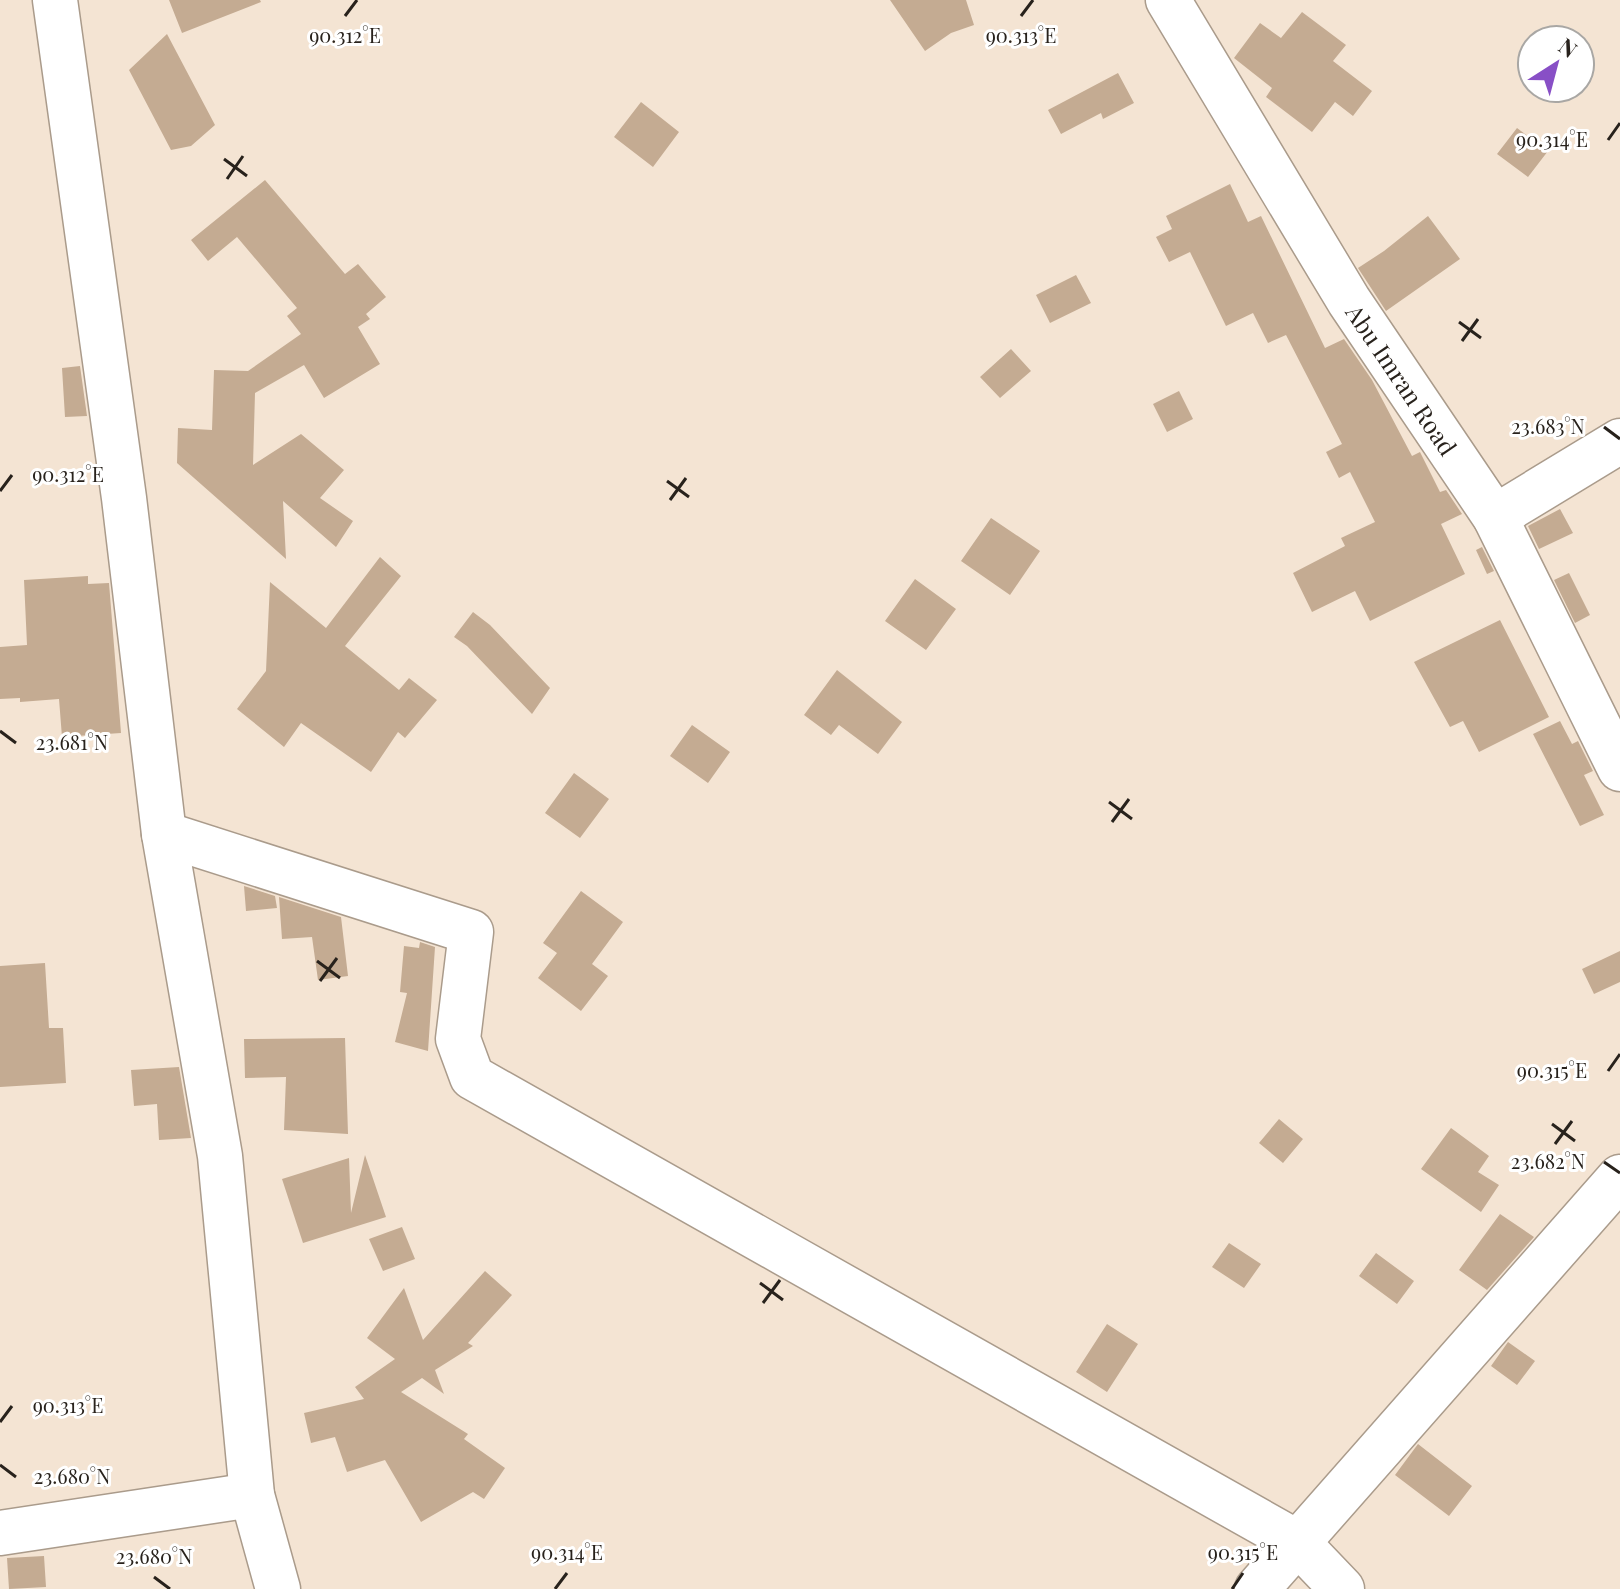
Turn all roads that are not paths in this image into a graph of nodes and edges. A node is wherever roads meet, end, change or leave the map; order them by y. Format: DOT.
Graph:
graph roads {
  1 [pos="55,0"];
  2 [pos="1168,0"];
  3 [pos="1620,441"];
  4 [pos="1495,517"];
  5 [pos="1620,769"];
  6 [pos="164,834"];
  7 [pos="1620,1177"];
  8 [pos="252,1495"];
  9 [pos="0,1533"];
  10 [pos="1298,1543"];
  11 [pos="278,1589"];
  12 [pos="1257,1589"];
  13 [pos="1342,1589"];
  1 -- 6 [label="street"];
  2 -- 4 [label="street, Abu Imran Road"];
  3 -- 4 [label="street"];
  4 -- 5 [label="street, Abu Imran Road"];
  6 -- 8 [label="street"];
  6 -- 10 [label="street"];
  7 -- 10 [label="street"];
  8 -- 9 [label="street"];
  8 -- 11 [label="street"];
  10 -- 12 [label="street"];
  10 -- 13 [label="street"];
}
